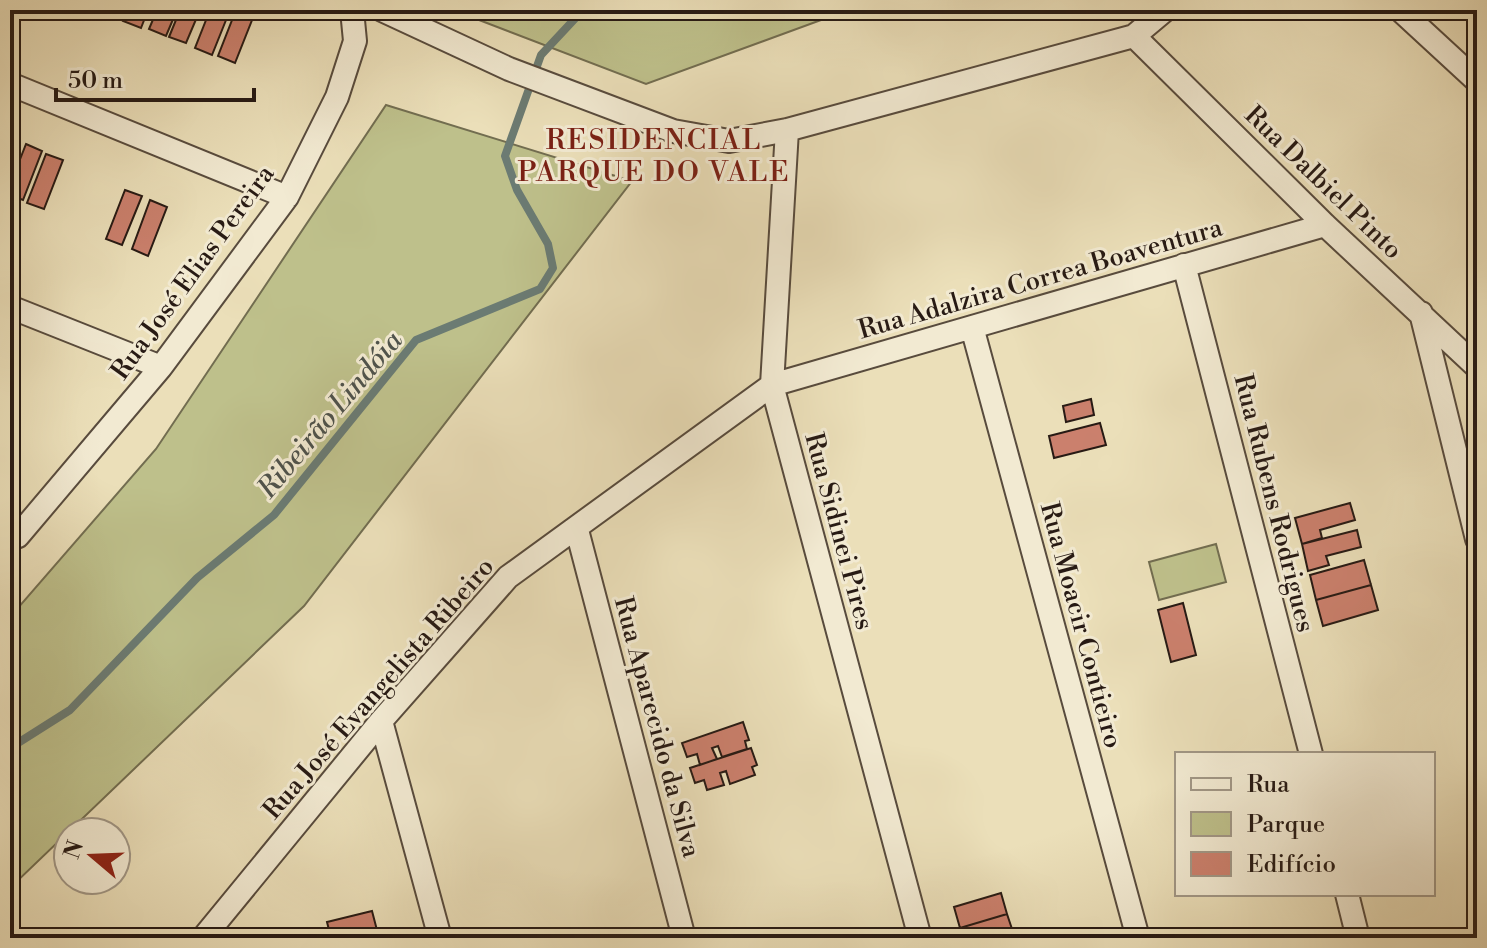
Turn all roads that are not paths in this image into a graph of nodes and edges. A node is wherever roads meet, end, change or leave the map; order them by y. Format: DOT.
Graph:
graph roads {
  1 [pos="352,10"];
  2 [pos="382,10"];
  3 [pos="1165,10"];
  4 [pos="1400,10"];
  5 [pos="1134,36"];
  6 [pos="1477,81"];
  7 [pos="10,84"];
  8 [pos="787,130"];
  9 [pos="287,197"];
  10 [pos="1325,225"];
  11 [pos="1184,265"];
  12 [pos="10,307"];
  13 [pos="1421,313"];
  14 [pos="972,327"];
  15 [pos="161,367"];
  16 [pos="1477,367"];
  17 [pos="772,385"];
  18 [pos="577,530"];
  19 [pos="14,535"];
  20 [pos="1477,539"];
  21 [pos="381,721"];
  22 [pos="1310,752"];
  23 [pos="1348,896"];
  24 [pos="203,938"];
  25 [pos="440,938"];
  26 [pos="684,938"];
  27 [pos="920,938"];
  28 [pos="1138,938"];
  29 [pos="1358,938"];
  1 -- 9 [label="street, Rua José Elias Pereira"];
  2 -- 8 [label="street"];
  3 -- 5 [label="street"];
  4 -- 6 [label="street"];
  5 -- 8 [label="street"];
  5 -- 10 [label="street, Rua Dalbiel Pinto"];
  7 -- 9 [label="street"];
  8 -- 17 [label="street, Rua Sidinei Pires"];
  9 -- 15 [label="street, Rua José Elias Pereira"];
  10 -- 11 [label="street, Rua Adalzira Correa Boaventura"];
  10 -- 13 [label="street, Rua Dalbiel Pinto"];
  11 -- 14 [label="street, Rua Adalzira Correa Boaventura"];
  11 -- 22 [label="street, Rua Rubens Rodrigues"];
  12 -- 15 [label="street"];
  13 -- 16 [label="street, Rua Dalbiel Pinto"];
  13 -- 20 [label="street"];
  14 -- 17 [label="street, Rua Adalzira Correa Boaventura"];
  14 -- 28 [label="street, Rua Moacir Contieiro"];
  15 -- 19 [label="street, Rua José Elias Pereira"];
  17 -- 18 [label="street, Rua José Evangelista Ribeiro"];
  17 -- 27 [label="street, Rua Sidinei Pires"];
  18 -- 21 [label="street, Rua José Evangelista Ribeiro"];
  18 -- 26 [label="street, Rua Aparecido da Silva"];
  21 -- 24 [label="street, Rua José Evangelista Ribeiro"];
  21 -- 25 [label="street"];
  23 -- 29 [label="street"];
}
